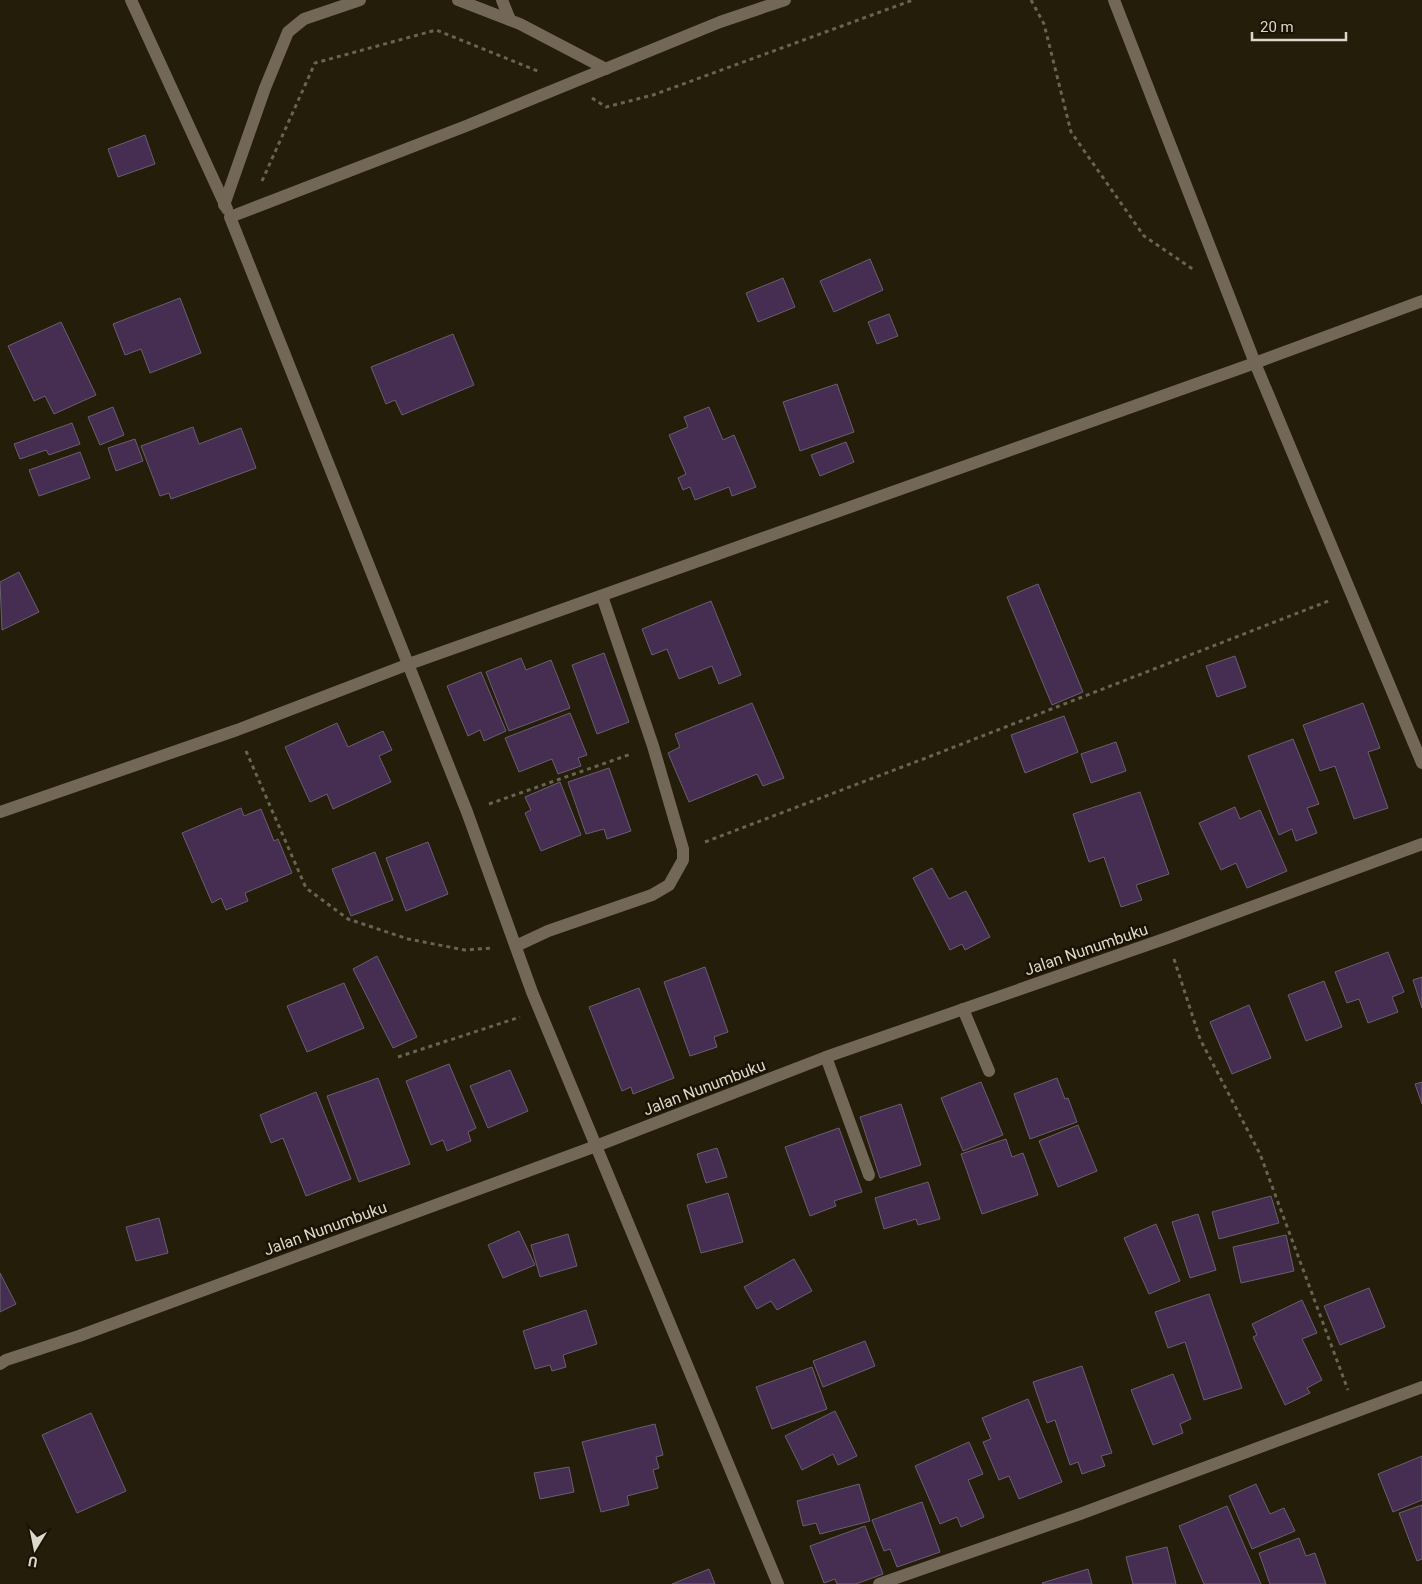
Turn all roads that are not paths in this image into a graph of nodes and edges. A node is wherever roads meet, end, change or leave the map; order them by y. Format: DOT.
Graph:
graph roads {
  1 [pos="131,0"];
  2 [pos="360,0"];
  3 [pos="458,0"];
  4 [pos="502,0"];
  5 [pos="785,0"];
  6 [pos="1114,0"];
  7 [pos="510,20"];
  8 [pos="606,69"];
  9 [pos="224,205"];
  10 [pos="230,217"];
  11 [pos="1422,301"];
  12 [pos="1255,363"];
  13 [pos="602,596"];
  14 [pos="409,664"];
  15 [pos="1422,763"];
  16 [pos="0,812"];
  17 [pos="1422,844"];
  18 [pos="516,946"];
  19 [pos="963,1009"];
  20 [pos="826,1056"];
  21 [pos="989,1071"];
  22 [pos="596,1146"];
  23 [pos="869,1175"];
  24 [pos="2,1360"];
  25 [pos="1422,1387"];
  26 [pos="778,1584"];
  27 [pos="879,1584"];
  1 -- 9 [label="street"];
  2 -- 9 [label="street"];
  3 -- 7 [label="street"];
  4 -- 7 [label="street"];
  5 -- 8 [label="street"];
  6 -- 12 [label="street"];
  7 -- 8 [label="street"];
  8 -- 10 [label="street"];
  9 -- 10 [label="street"];
  10 -- 14 [label="street"];
  11 -- 12 [label="street"];
  12 -- 13 [label="street"];
  12 -- 15 [label="street"];
  13 -- 14 [label="street"];
  13 -- 18 [label="street"];
  14 -- 16 [label="street"];
  14 -- 18 [label="street"];
  17 -- 19 [label="street, Jalan Nunumbuku"];
  18 -- 22 [label="street"];
  19 -- 20 [label="street, Jalan Nunumbuku"];
  19 -- 21 [label="street"];
  20 -- 22 [label="street, Jalan Nunumbuku"];
  20 -- 23 [label="street"];
  22 -- 24 [label="street, Jalan Nunumbuku"];
  22 -- 26 [label="street"];
  25 -- 27 [label="street"];
}
